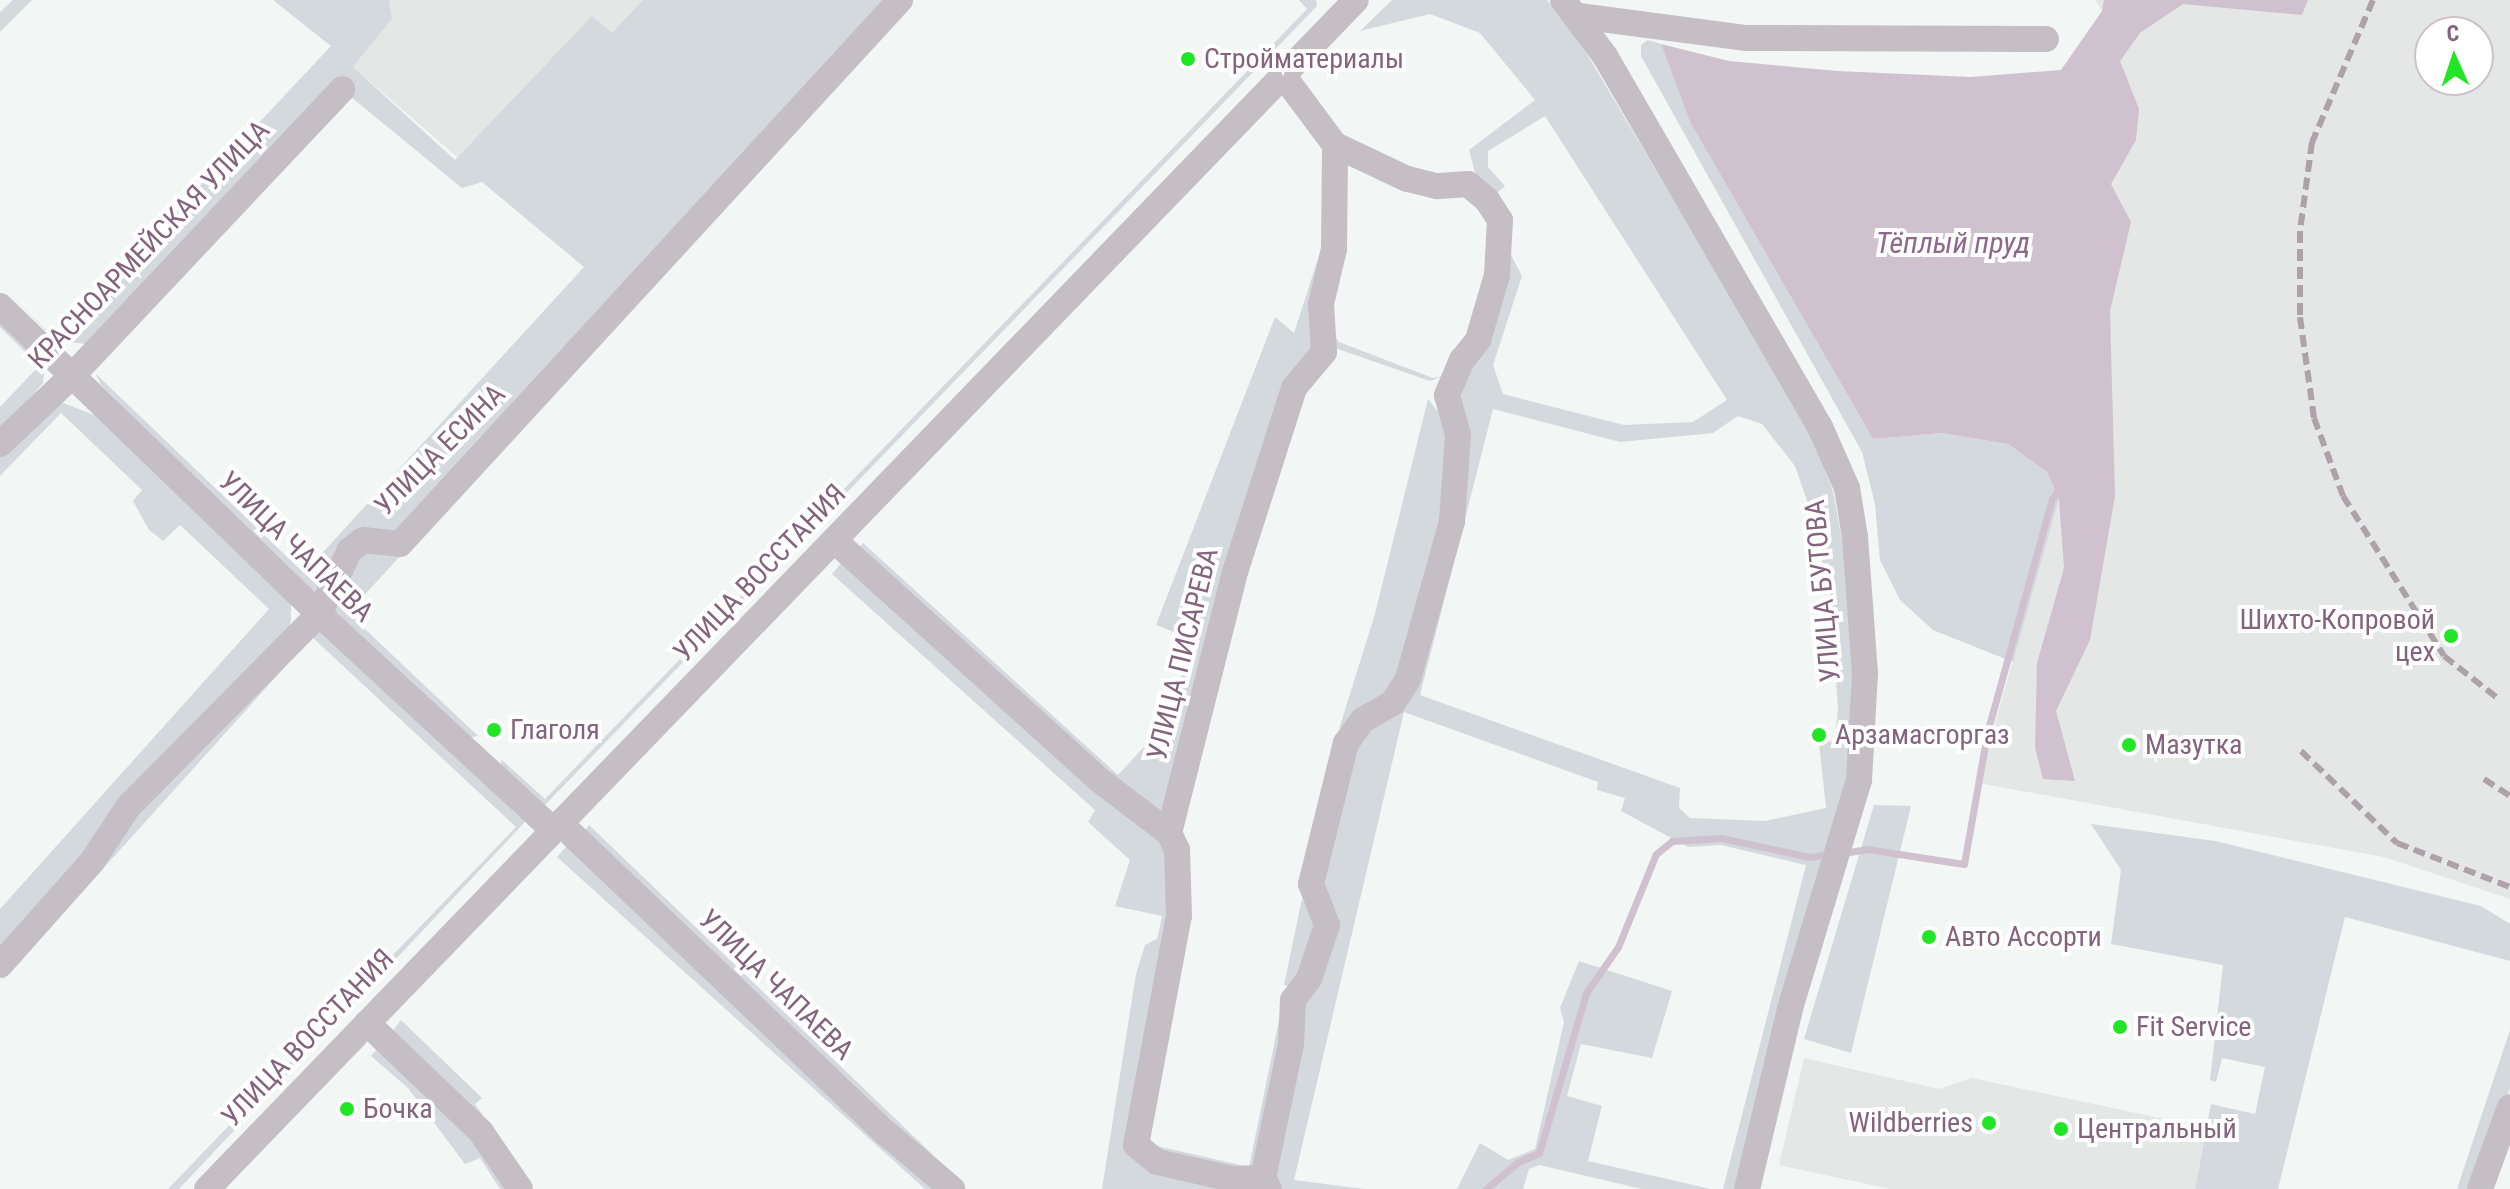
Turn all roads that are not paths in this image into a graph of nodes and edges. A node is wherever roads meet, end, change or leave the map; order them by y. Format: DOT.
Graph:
graph roads {
  1 [pos="900,0"];
  2 [pos="1356,0"];
  3 [pos="1571,8"];
  4 [pos="2046,39"];
  5 [pos="1282,74"];
  6 [pos="342,89"];
  7 [pos="1335,145"];
  8 [pos="0,306"];
  9 [pos="72,376"];
  10 [pos="0,444"];
  11 [pos="836,542"];
  12 [pos="319,614"];
  13 [pos="556,826"];
  14 [pos="1169,833"];
  15 [pos="0,965"];
  16 [pos="367,1023"];
  17 [pos="2510,1107"];
  18 [pos="1266,1184"];
  19 [pos="207,1189"];
  20 [pos="520,1189"];
  21 [pos="952,1189"];
  22 [pos="1747,1189"];
  23 [pos="2480,1189"];
  1 -- 12 [label="street, УЛИЦА ЕСИНА"];
  2 -- 5 [label="street, УЛИЦА ВОССТАНИЯ"];
  3 -- 4 [label="street"];
  3 -- 22 [label="street, УЛИЦА БУТОВА"];
  5 -- 7 [label="street"];
  5 -- 11 [label="street, УЛИЦА ВОССТАНИЯ"];
  6 -- 9 [label="street, КРАСНОАРМЕЙСКАЯ УЛИЦА"];
  7 -- 14 [label="street, УЛИЦА ПИСАРЕВА"];
  7 -- 18 [label="street"];
  8 -- 9 [label="street, УЛИЦА ЧАПАЕВА"];
  9 -- 10 [label="street, КРАСНОАРМЕЙСКАЯ УЛИЦА"];
  9 -- 12 [label="street, УЛИЦА ЧАПАЕВА"];
  11 -- 13 [label="street, УЛИЦА ВОССТАНИЯ"];
  11 -- 14 [label="street"];
  12 -- 13 [label="street, УЛИЦА ЧАПАЕВА"];
  12 -- 15 [label="street, УЛИЦА ЕСИНА"];
  13 -- 16 [label="street, УЛИЦА ВОССТАНИЯ"];
  13 -- 21 [label="street, УЛИЦА ЧАПАЕВА"];
  14 -- 18 [label="street, УЛИЦА ПИСАРЕВА"];
  16 -- 19 [label="street, УЛИЦА ВОССТАНИЯ"];
  16 -- 20 [label="street"];
  17 -- 23 [label="street"];
}
